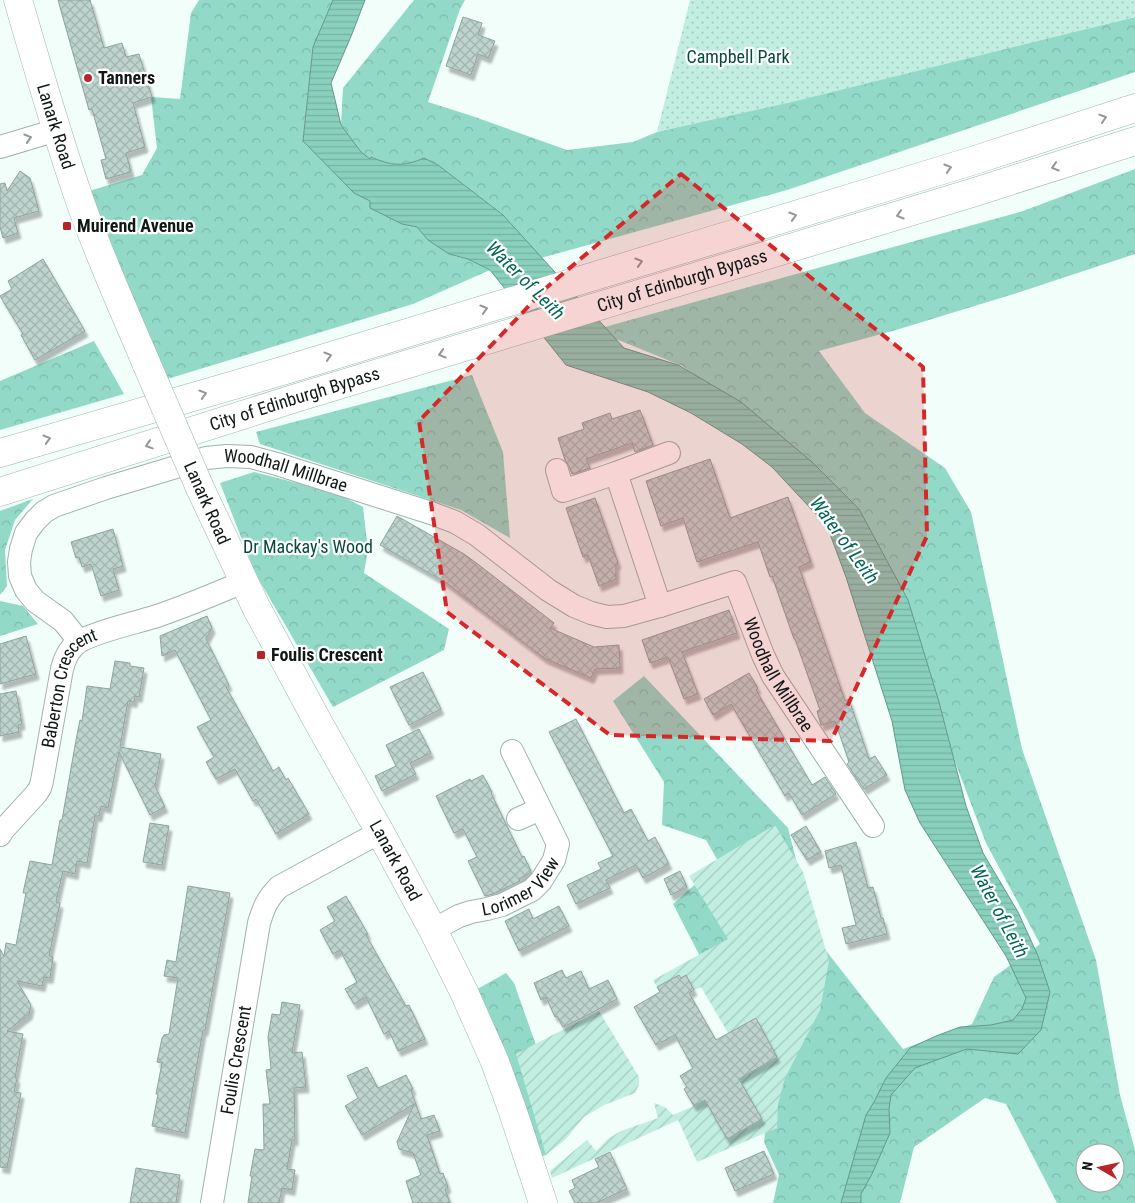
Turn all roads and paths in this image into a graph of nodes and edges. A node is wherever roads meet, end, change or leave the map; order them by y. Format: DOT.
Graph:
graph roads {
  1 [pos="18,0"];
  2 [pos="1135,108"];
  3 [pos="57,130"];
  4 [pos="1135,141"];
  5 [pos="0,147"];
  6 [pos="0,453"];
  7 [pos="669,453"];
  8 [pos="557,470"];
  9 [pos="616,473"];
  10 [pos="0,492"];
  11 [pos="243,582"];
  12 [pos="660,606"];
  13 [pos="79,642"];
  14 [pos="512,751"];
  15 [pos="540,808"];
  16 [pos="518,819"];
  17 [pos="873,826"];
  18 [pos="1,831"];
  19 [pos="380,832"];
  20 [pos="433,930"];
  21 [pos="212,1203"];
  22 [pos="543,1203"];
  1 -- 3 [label="main road, Lanark Road"];
  6 -- 2 [label="main road, City of Edinburgh Bypass, one-way"];
  5 -- 3 [label="street, one-way"];
  3 -- 11 [label="main road, Lanark Road, bridge"];
  4 -- 10 [label="main road, City of Edinburgh Bypass, one-way"];
  7 -- 9 [label="street"];
  8 -- 9 [label="street"];
  9 -- 12 [label="street"];
  11 -- 13 [label="street, Baberton Crescent"];
  11 -- 19 [label="main road, Lanark Road"];
  12 -- 13 [label="street, Woodhall Millbrae"];
  12 -- 17 [label="street, Woodhall Millbrae"];
  13 -- 18 [label="street, Baberton Crescent"];
  14 -- 15 [label="street, Lorimer View"];
  15 -- 16 [label="street"];
  15 -- 20 [label="street, Lorimer View"];
  19 -- 20 [label="main road, Lanark Road"];
  19 -- 21 [label="street, Foulis Crescent"];
  20 -- 22 [label="main road, Lanark Road"];
}
